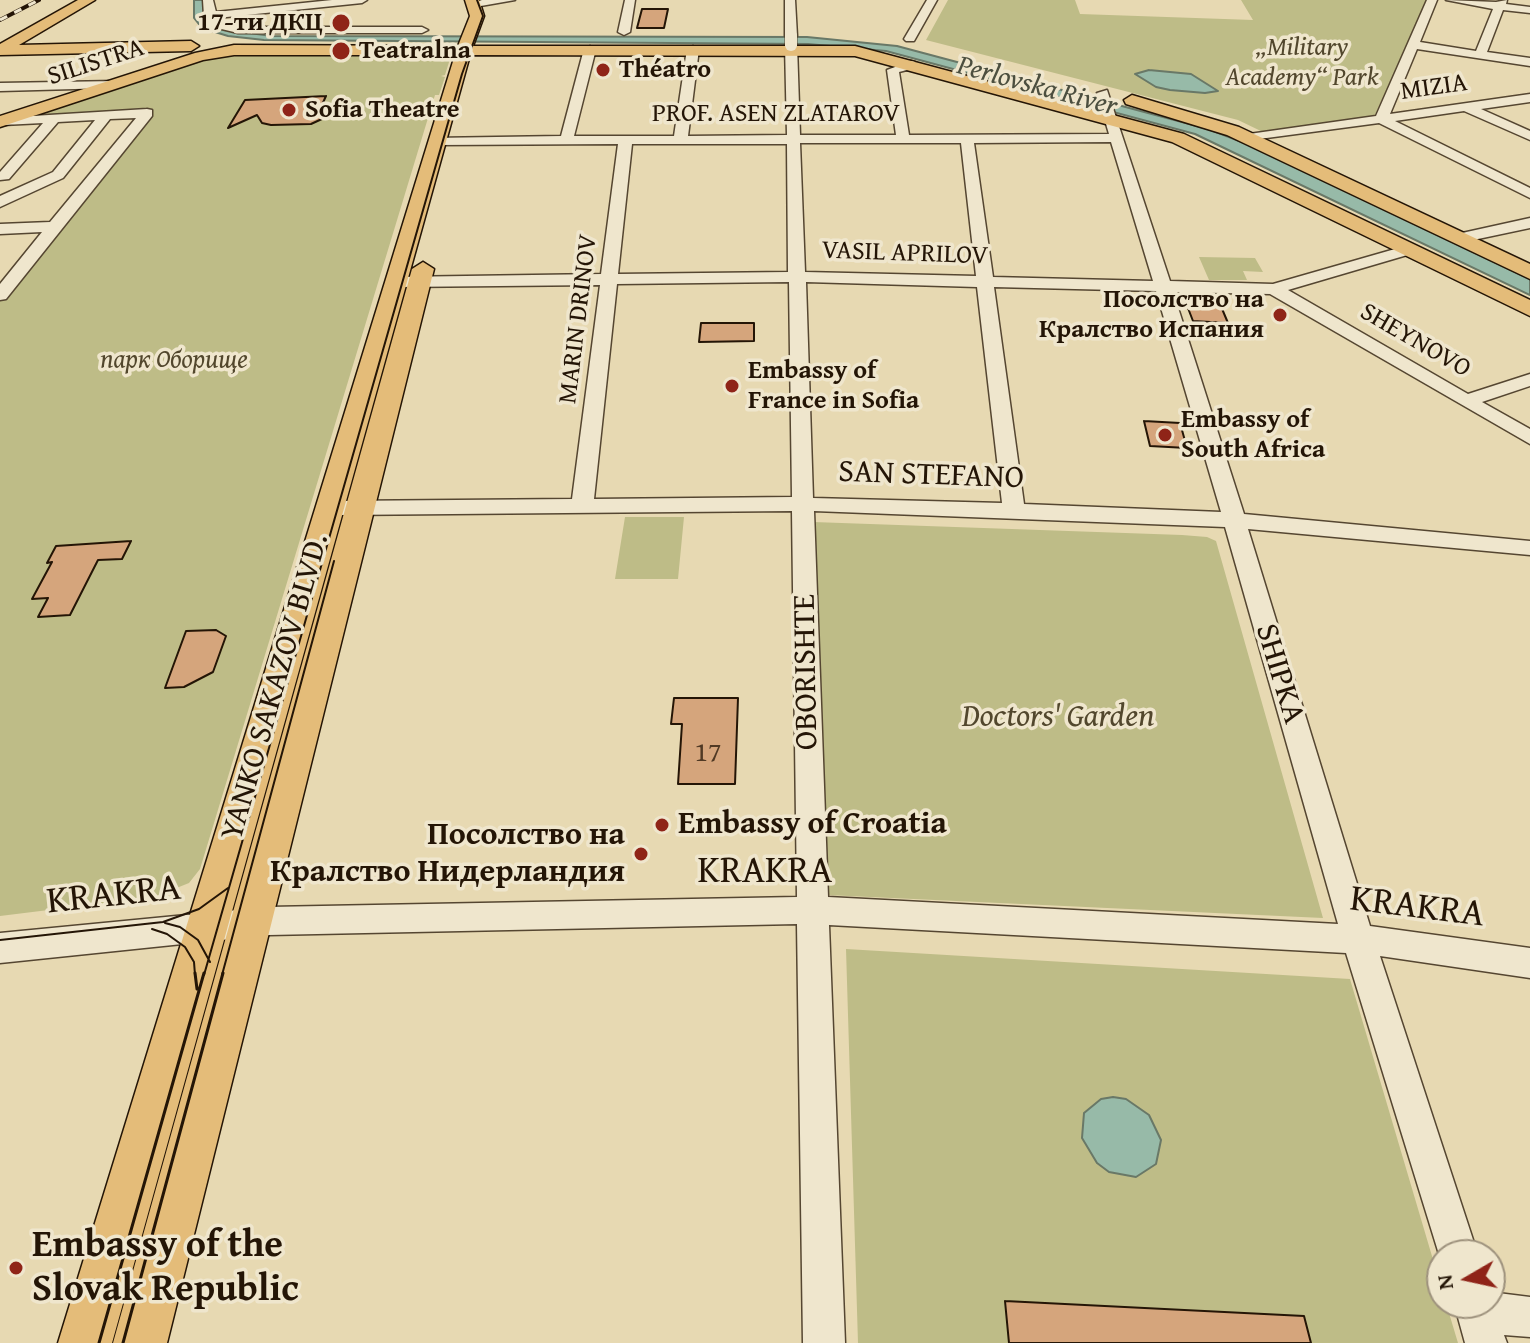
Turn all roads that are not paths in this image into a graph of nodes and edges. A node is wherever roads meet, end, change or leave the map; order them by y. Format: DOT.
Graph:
graph roads {
  1 [pos="72,0"];
  2 [pos="88,0"];
  3 [pos="208,0"];
  4 [pos="362,0"];
  5 [pos="510,0"];
  6 [pos="630,0"];
  7 [pos="790,0"];
  8 [pos="932,0"];
  9 [pos="1432,0"];
  10 [pos="1451,0"];
  11 [pos="481,1"];
  12 [pos="1501,3"];
  13 [pos="1530,10"];
  14 [pos="209,16"];
  15 [pos="490,26"];
  16 [pos="624,32"];
  17 [pos="435,33"];
  18 [pos="470,33"];
  19 [pos="792,38"];
  20 [pos="891,39"];
  21 [pos="910,39"];
  22 [pos="292,45"];
  23 [pos="1414,45"];
  24 [pos="0,48"];
  25 [pos="930,48"];
  26 [pos="463,49"];
  27 [pos="482,49"];
  28 [pos="590,49"];
  29 [pos="693,49"];
  30 [pos="204,50"];
  31 [pos="1480,55"];
  32 [pos="1530,62"];
  33 [pos="911,65"];
  34 [pos="112,84"];
  35 [pos="51,86"];
  36 [pos="0,87"];
  37 [pos="1081,87"];
  38 [pos="1530,98"];
  39 [pos="1106,105"];
  40 [pos="1467,107"];
  41 [pos="106,115"];
  42 [pos="54,118"];
  43 [pos="8,119"];
  44 [pos="1381,119"];
  45 [pos="1530,136"];
  46 [pos="567,138"];
  47 [pos="626,138"];
  48 [pos="681,138"];
  49 [pos="794,138"];
  50 [pos="903,138"];
  51 [pos="967,138"];
  52 [pos="1115,138"];
  53 [pos="1178,138"];
  54 [pos="1249,138"];
  55 [pos="447,140"];
  56 [pos="2,176"];
  57 [pos="1530,194"];
  58 [pos="0,202"];
  59 [pos="1530,223"];
  60 [pos="55,227"];
  61 [pos="0,229"];
  62 [pos="1459,238"];
  63 [pos="1408,250"];
  64 [pos="1530,272"];
  65 [pos="796,277"];
  66 [pos="611,278"];
  67 [pos="408,281"];
  68 [pos="985,282"];
  69 [pos="1163,287"];
  70 [pos="1274,289"];
  71 [pos="0,295"];
  72 [pos="1530,309"];
  73 [pos="1530,380"];
  74 [pos="1466,401"];
  75 [pos="1530,438"];
  76 [pos="803,504"];
  77 [pos="582,506"];
  78 [pos="344,508"];
  79 [pos="1014,511"];
  80 [pos="1234,519"];
  81 [pos="1530,548"];
  82 [pos="812,910"];
  83 [pos="228,924"];
  84 [pos="1358,939"];
  85 [pos="0,948"];
  86 [pos="1530,963"];
  87 [pos="1453,1239"];
  88 [pos="1530,1317"];
  89 [pos="1506,1318"];
  90 [pos="85,1343"];
  91 [pos="140,1343"];
  92 [pos="824,1343"];
  1 -- 24 [label="main road"];
  2 -- 24 [label="main road"];
  3 -- 14 [label="street"];
  4 -- 14 [label="street"];
  5 -- 11 [label="street"];
  6 -- 16 [label="street"];
  7 -- 19 [label="street, OBORISHTE"];
  8 -- 21 [label="street"];
  9 -- 23 [label="street"];
  10 -- 12 [label="street"];
  11 -- 15 [label="main road"];
  11 -- 18 [label="main road, YANKO SAKAZOV BLVD."];
  12 -- 13 [label="street"];
  12 -- 31 [label="street"];
  14 -- 17 [label="street"];
  15 -- 18 [label="main road"];
  15 -- 27 [label="main road, YANKO SAKAZOV BLVD."];
  17 -- 18 [label="main road"];
  17 -- 22 [label="main road"];
  18 -- 26 [label="main road, YANKO SAKAZOV BLVD."];
  19 -- 29 [label="main road"];
  19 -- 33 [label="main road"];
  19 -- 49 [label="street, OBORISHTE"];
  20 -- 25 [label="main road"];
  22 -- 26 [label="main road"];
  22 -- 30 [label="main road"];
  23 -- 31 [label="street"];
  23 -- 44 [label="street"];
  24 -- 30 [label="main road"];
  26 -- 27 [label="main road"];
  26 -- 55 [label="main road, YANKO SAKAZOV BLVD."];
  27 -- 28 [label="main road"];
  27 -- 55 [label="main road, YANKO SAKAZOV BLVD."];
  28 -- 29 [label="main road"];
  28 -- 46 [label="street"];
  29 -- 48 [label="street"];
  30 -- 34 [label="main road, SILISTRA"];
  31 -- 32 [label="street"];
  33 -- 39 [label="main road"];
  33 -- 50 [label="street"];
  34 -- 35 [label="street"];
  34 -- 43 [label="main road, SILISTRA"];
  35 -- 36 [label="street"];
  35 -- 43 [label="street"];
  37 -- 39 [label="main road"];
  38 -- 40 [label="street, MIZIA"];
  39 -- 52 [label="street, SHIPKA"];
  39 -- 53 [label="main road"];
  39 -- 54 [label="main road"];
  40 -- 44 [label="street, MIZIA"];
  40 -- 45 [label="street"];
  41 -- 42 [label="street"];
  41 -- 58 [label="street"];
  41 -- 60 [label="street"];
  42 -- 43 [label="street"];
  42 -- 56 [label="street"];
  44 -- 54 [label="street, MIZIA"];
  44 -- 57 [label="street"];
  46 -- 47 [label="street, PROF. ASEN ZLATAROV"];
  46 -- 55 [label="street, PROF. ASEN ZLATAROV"];
  47 -- 48 [label="street, PROF. ASEN ZLATAROV"];
  47 -- 66 [label="street, MARIN DRINOV"];
  48 -- 49 [label="street, PROF. ASEN ZLATAROV"];
  49 -- 50 [label="street, PROF. ASEN ZLATAROV"];
  49 -- 65 [label="street, OBORISHTE"];
  50 -- 51 [label="street, PROF. ASEN ZLATAROV"];
  51 -- 52 [label="street, PROF. ASEN ZLATAROV"];
  51 -- 68 [label="street"];
  52 -- 53 [label="main road"];
  52 -- 69 [label="street, SHIPKA"];
  53 -- 63 [label="main road"];
  54 -- 62 [label="main road"];
  55 -- 67 [label="main road, YANKO SAKAZOV BLVD."];
  59 -- 62 [label="street"];
  60 -- 61 [label="street"];
  60 -- 71 [label="street"];
  62 -- 64 [label="main road"];
  63 -- 70 [label="street, VASIL APRILOV"];
  63 -- 72 [label="main road"];
  65 -- 66 [label="street, VASIL APRILOV"];
  65 -- 68 [label="street, VASIL APRILOV"];
  65 -- 76 [label="street, OBORISHTE"];
  66 -- 67 [label="street, VASIL APRILOV"];
  66 -- 77 [label="street, MARIN DRINOV"];
  67 -- 78 [label="main road, YANKO SAKAZOV BLVD."];
  68 -- 69 [label="street, VASIL APRILOV"];
  68 -- 79 [label="street"];
  69 -- 70 [label="street, VASIL APRILOV"];
  69 -- 80 [label="street, SHIPKA"];
  70 -- 74 [label="street, SHEYNOVO"];
  73 -- 74 [label="street"];
  74 -- 75 [label="street, SHEYNOVO"];
  76 -- 77 [label="street, SAN STEFANO"];
  76 -- 79 [label="street, SAN STEFANO"];
  76 -- 82 [label="street, OBORISHTE"];
  77 -- 78 [label="street, SAN STEFANO"];
  78 -- 83 [label="main road, YANKO SAKAZOV BLVD."];
  79 -- 80 [label="street, SAN STEFANO"];
  80 -- 81 [label="street, SAN STEFANO"];
  80 -- 84 [label="street, SHIPKA"];
  82 -- 83 [label="street, KRAKRA"];
  82 -- 84 [label="street, KRAKRA"];
  82 -- 92 [label="street, OBORISHTE"];
  83 -- 85 [label="street, KRAKRA"];
  83 -- 90 [label="main road, YANKO SAKAZOV BLVD."];
  83 -- 91 [label="main road, YANKO SAKAZOV BLVD."];
  84 -- 86 [label="street, KRAKRA"];
  84 -- 87 [label="street, SHIPKA"];
  88 -- 89 [label="street"];
}
